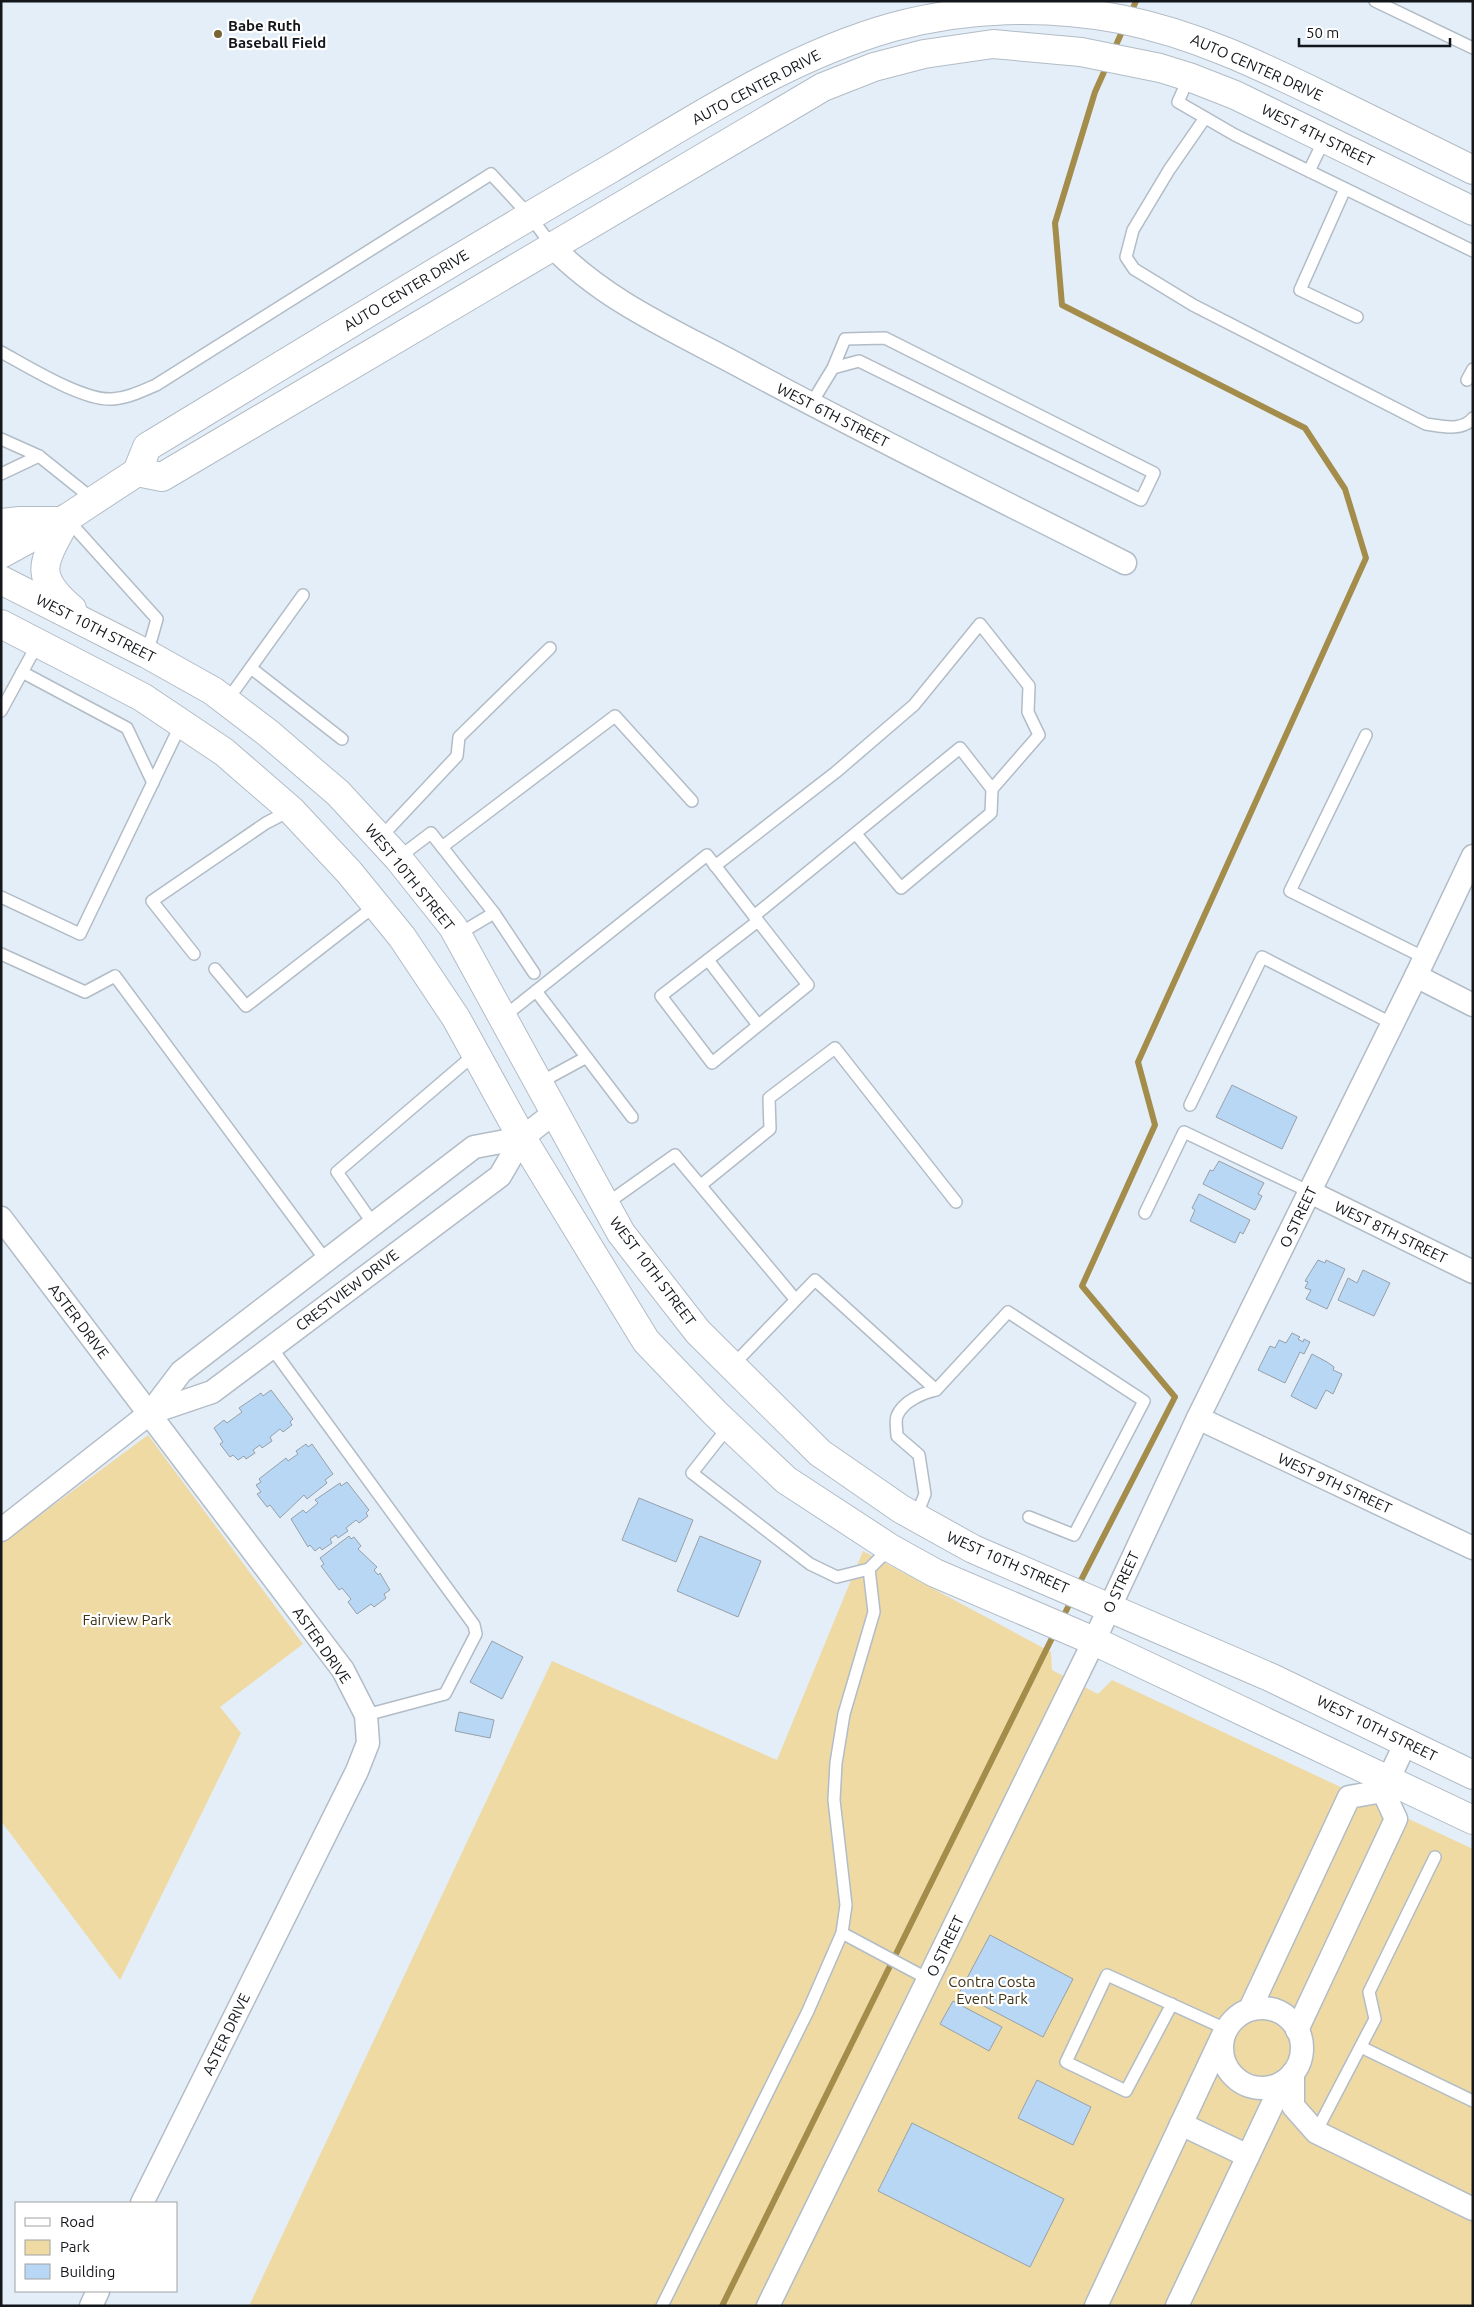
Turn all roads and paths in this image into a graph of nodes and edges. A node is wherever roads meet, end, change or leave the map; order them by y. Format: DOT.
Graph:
graph roads {
  1 [pos="1375,1"];
  2 [pos="982,6"];
  3 [pos="993,44"];
  4 [pos="1473,48"];
  5 [pos="1160,68"];
  6 [pos="1189,76"];
  7 [pos="1205,118"];
  8 [pos="1325,138"];
  9 [pos="1473,170"];
  10 [pos="1309,171"];
  11 [pos="1345,189"];
  12 [pos="1473,211"];
  13 [pos="529,215"];
  14 [pos="553,247"];
  15 [pos="1473,251"];
  16 [pos="1357,317"];
  17 [pos="1,352"];
  18 [pos="833,368"];
  19 [pos="1473,369"];
  20 [pos="1467,380"];
  21 [pos="811,404"];
  22 [pos="1473,418"];
  23 [pos="1,439"];
  24 [pos="39,456"];
  25 [pos="137,472"];
  26 [pos="1,474"];
  27 [pos="94,500"];
  28 [pos="64,520"];
  29 [pos="1,523"];
  30 [pos="1,554"];
  31 [pos="1125,563"];
  32 [pos="1,580"];
  33 [pos="303,595"];
  34 [pos="1,624"];
  35 [pos="94,627"];
  36 [pos="38,643"];
  37 [pos="550,648"];
  38 [pos="147,654"];
  39 [pos="251,668"];
  40 [pos="22,672"];
  41 [pos="226,702"];
  42 [pos="1,711"];
  43 [pos="181,724"];
  44 [pos="1366,735"];
  45 [pos="342,739"];
  46 [pos="153,783"];
  47 [pos="992,789"];
  48 [pos="692,801"];
  49 [pos="291,810"];
  50 [pos="856,834"];
  51 [pos="389,848"];
  52 [pos="442,848"];
  53 [pos="1473,856"];
  54 [pos="715,866"];
  55 [pos="1,897"];
  56 [pos="376,905"];
  57 [pos="494,913"];
  58 [pos="756,919"];
  59 [pos="457,935"];
  60 [pos="1,954"];
  61 [pos="194,954"];
  62 [pos="708,960"];
  63 [pos="1421,967"];
  64 [pos="215,969"];
  65 [pos="534,973"];
  66 [pos="536,992"];
  67 [pos="1473,1005"];
  68 [pos="502,1018"];
  69 [pos="1393,1024"];
  70 [pos="758,1026"];
  71 [pos="475,1054"];
  72 [pos="585,1058"];
  73 [pos="538,1084"];
  74 [pos="1190,1105"];
  75 [pos="554,1113"];
  76 [pos="632,1117"];
  77 [pos="522,1138"];
  78 [pos="701,1185"];
  79 [pos="1310,1192"];
  80 [pos="956,1202"];
  81 [pos="605,1204"];
  82 [pos="1145,1213"];
  83 [pos="374,1225"];
  84 [pos="3,1226"];
  85 [pos="327,1262"];
  86 [pos="1473,1272"];
  87 [pos="795,1299"];
  88 [pos="271,1347"];
  89 [pos="732,1366"];
  90 [pos="936,1390"];
  91 [pos="150,1413"];
  92 [pos="1198,1418"];
  93 [pos="729,1426"];
  94 [pos="916,1517"];
  95 [pos="1029,1517"];
  96 [pos="1,1530"];
  97 [pos="890,1548"];
  98 [pos="1473,1548"];
  99 [pos="869,1569"];
  100 [pos="1110,1607"];
  101 [pos="1094,1642"];
  102 [pos="366,1715"];
  103 [pos="1406,1742"];
  104 [pos="1473,1775"];
  105 [pos="1386,1786"];
  106 [pos="1473,1820"];
  107 [pos="1435,1857"];
  108 [pos="842,1933"];
  109 [pos="928,1979"];
  110 [pos="1172,2004"];
  111 [pos="1250,2009"];
  112 [pos="1297,2030"];
  113 [pos="1225,2032"];
  114 [pos="1361,2047"];
  115 [pos="1288,2077"];
  116 [pos="1473,2101"];
  117 [pos="1181,2124"];
  118 [pos="1316,2132"];
  119 [pos="1248,2156"];
  120 [pos="142,2202"];
  121 [pos="1473,2209"];
  122 [pos="98,2292"];
  123 [pos="91,2306"];
  124 [pos="662,2306"];
  125 [pos="768,2306"];
  126 [pos="1096,2306"];
  127 [pos="1177,2306"];
  1 -- 4 [label="lane"];
  2 -- 3 [label="street"];
  2 -- 9 [label="main road, AUTO CENTER DRIVE"];
  2 -- 13 [label="main road, AUTO CENTER DRIVE"];
  3 -- 5 [label="main road, AUTO CENTER DRIVE"];
  3 -- 14 [label="main road, AUTO CENTER DRIVE"];
  5 -- 6 [label="main road, WEST 4TH STREET"];
  6 -- 7 [label="lane"];
  6 -- 8 [label="main road, WEST 4TH STREET"];
  7 -- 10 [label="lane"];
  7 -- 22 [label="lane"];
  8 -- 10 [label="lane"];
  8 -- 12 [label="main road, WEST 4TH STREET"];
  10 -- 11 [label="lane"];
  11 -- 15 [label="lane"];
  11 -- 16 [label="lane"];
  13 -- 14 [label="lane"];
  13 -- 17 [label="lane"];
  13 -- 25 [label="main road, AUTO CENTER DRIVE"];
  14 -- 21 [label="street, WEST 6TH STREET"];
  14 -- 25 [label="main road, AUTO CENTER DRIVE"];
  18 -- 18 [label="lane"];
  18 -- 21 [label="lane"];
  19 -- 20 [label="lane"];
  21 -- 31 [label="street, WEST 6TH STREET"];
  23 -- 24 [label="lane"];
  24 -- 26 [label="lane"];
  24 -- 27 [label="lane"];
  25 -- 27 [label="main road"];
  27 -- 28 [label="main road"];
  28 -- 29 [label="main road"];
  28 -- 30 [label="main road"];
  28 -- 35 [label="main road"];
  28 -- 38 [label="lane"];
  32 -- 35 [label="main road, WEST 10TH STREET"];
  33 -- 39 [label="lane"];
  34 -- 36 [label="main road"];
  35 -- 38 [label="main road, WEST 10TH STREET"];
  36 -- 40 [label="lane"];
  36 -- 43 [label="main road"];
  37 -- 51 [label="lane"];
  38 -- 41 [label="main road, WEST 10TH STREET"];
  39 -- 41 [label="lane"];
  39 -- 45 [label="lane"];
  40 -- 42 [label="lane"];
  40 -- 46 [label="lane"];
  41 -- 51 [label="main road, WEST 10TH STREET"];
  43 -- 46 [label="lane"];
  43 -- 49 [label="main road"];
  44 -- 63 [label="lane"];
  46 -- 55 [label="lane"];
  47 -- 50 [label="lane"];
  47 -- 50 [label="lane"];
  47 -- 54 [label="lane"];
  48 -- 52 [label="lane"];
  49 -- 56 [label="main road"];
  49 -- 61 [label="lane"];
  50 -- 58 [label="lane"];
  51 -- 52 [label="lane"];
  51 -- 59 [label="main road, WEST 10TH STREET"];
  52 -- 57 [label="lane"];
  53 -- 63 [label="street, O STREET"];
  54 -- 58 [label="lane"];
  54 -- 66 [label="lane"];
  56 -- 64 [label="lane"];
  56 -- 71 [label="main road"];
  57 -- 59 [label="lane"];
  57 -- 65 [label="lane"];
  58 -- 62 [label="lane"];
  58 -- 70 [label="lane"];
  59 -- 68 [label="main road, WEST 10TH STREET"];
  60 -- 85 [label="lane"];
  62 -- 70 [label="lane"];
  62 -- 70 [label="lane"];
  63 -- 67 [label="street"];
  63 -- 69 [label="street, O STREET"];
  66 -- 68 [label="lane"];
  66 -- 72 [label="lane"];
  68 -- 73 [label="main road, WEST 10TH STREET"];
  69 -- 74 [label="lane"];
  69 -- 79 [label="street, O STREET"];
  71 -- 77 [label="main road"];
  71 -- 83 [label="lane"];
  72 -- 73 [label="lane"];
  72 -- 76 [label="lane"];
  73 -- 75 [label="main road, WEST 10TH STREET"];
  75 -- 77 [label="street, CRESTVIEW DRIVE"];
  75 -- 81 [label="main road, WEST 10TH STREET"];
  77 -- 83 [label="street, CRESTVIEW DRIVE"];
  77 -- 88 [label="street, CRESTVIEW DRIVE"];
  77 -- 93 [label="main road"];
  78 -- 80 [label="lane"];
  78 -- 81 [label="lane"];
  78 -- 87 [label="lane"];
  79 -- 82 [label="lane"];
  79 -- 86 [label="street, WEST 8TH STREET"];
  79 -- 92 [label="street, O STREET"];
  81 -- 89 [label="main road, WEST 10TH STREET"];
  83 -- 85 [label="street, CRESTVIEW DRIVE"];
  84 -- 91 [label="street, ASTER DRIVE"];
  85 -- 91 [label="street, CRESTVIEW DRIVE"];
  87 -- 89 [label="lane"];
  87 -- 90 [label="lane"];
  88 -- 91 [label="street, CRESTVIEW DRIVE"];
  88 -- 102 [label="lane"];
  89 -- 94 [label="main road, WEST 10TH STREET"];
  90 -- 94 [label="lane"];
  90 -- 95 [label="lane"];
  91 -- 96 [label="street, CRESTVIEW DRIVE"];
  91 -- 102 [label="street, ASTER DRIVE"];
  92 -- 98 [label="street, WEST 9TH STREET"];
  92 -- 100 [label="street, O STREET"];
  93 -- 97 [label="main road"];
  93 -- 99 [label="lane"];
  94 -- 100 [label="main road, WEST 10TH STREET"];
  97 -- 99 [label="lane"];
  97 -- 101 [label="main road"];
  99 -- 108 [label="lane"];
  100 -- 101 [label="street, O STREET"];
  100 -- 103 [label="main road, WEST 10TH STREET"];
  101 -- 105 [label="main road"];
  101 -- 109 [label="street, O STREET"];
  102 -- 120 [label="street, ASTER DRIVE"];
  103 -- 104 [label="main road, WEST 10TH STREET"];
  103 -- 105 [label="street"];
  105 -- 106 [label="main road"];
  105 -- 111 [label="street"];
  105 -- 112 [label="street"];
  107 -- 114 [label="lane"];
  108 -- 109 [label="lane"];
  108 -- 124 [label="lane"];
  109 -- 125 [label="street, O STREET"];
  110 -- 110 [label="lane"];
  110 -- 113 [label="lane"];
  111 -- 112 [label="street"];
  111 -- 113 [label="street"];
  112 -- 115 [label="street"];
  113 -- 115 [label="street"];
  113 -- 117 [label="street"];
  114 -- 116 [label="lane"];
  114 -- 118 [label="lane"];
  115 -- 118 [label="street"];
  115 -- 119 [label="street"];
  117 -- 119 [label="street"];
  117 -- 126 [label="street"];
  118 -- 121 [label="street"];
  119 -- 127 [label="street"];
  122 -- 123 [label="street"];
}
